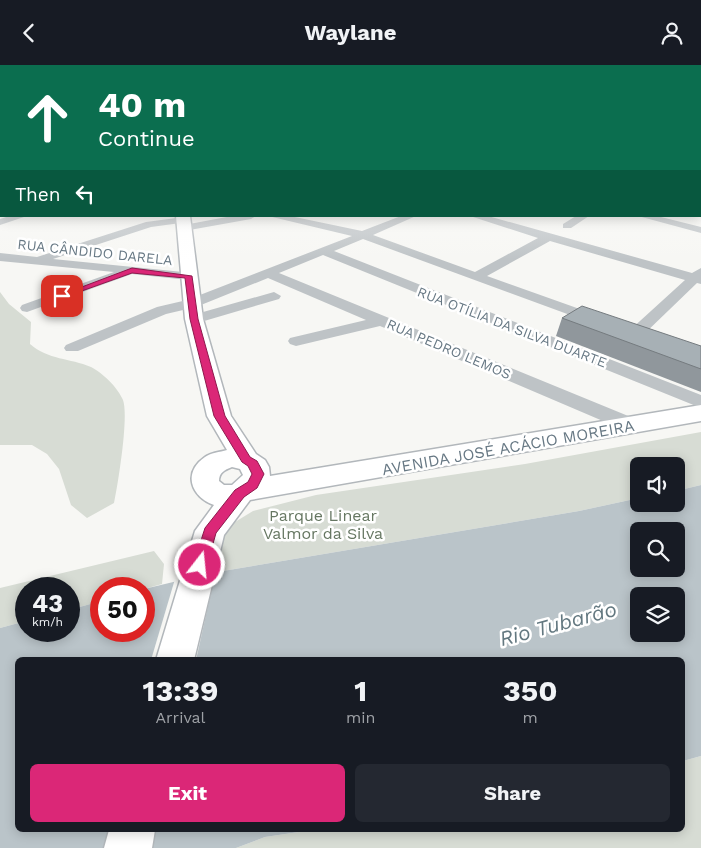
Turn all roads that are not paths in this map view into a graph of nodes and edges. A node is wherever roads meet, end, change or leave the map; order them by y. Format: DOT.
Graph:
graph roads {
  1 [pos="18,217"];
  2 [pos="241,217"];
  3 [pos="278,217"];
  4 [pos="409,217"];
  5 [pos="478,217"];
  6 [pos="582,217"];
  7 [pos="647,217"];
  8 [pos="0,222"];
  9 [pos="184,222"];
  10 [pos="567,226"];
  11 [pos="701,230"];
  12 [pos="362,236"];
  13 [pos="548,237"];
  14 [pos="323,251"];
  15 [pos="0,257"];
  16 [pos="33,261"];
  17 [pos="132,270"];
  18 [pos="268,273"];
  19 [pos="188,276"];
  20 [pos="475,277"];
  21 [pos="699,277"];
  22 [pos="274,296"];
  23 [pos="530,296"];
  24 [pos="466,307"];
  25 [pos="28,309"];
  26 [pos="192,311"];
  27 [pos="381,321"];
  28 [pos="635,334"];
  29 [pos="654,340"];
  30 [pos="296,341"];
  31 [pos="72,348"];
  32 [pos="701,402"];
  33 [pos="701,413"];
  34 [pos="219,416"];
  35 [pos="631,425"];
  36 [pos="246,477"];
  37 [pos="209,480"];
  38 [pos="207,538"];
  39 [pos="176,657"];
  40 [pos="132,832"];
  41 [pos="128,848"];
  1 -- 8 [label="street"];
  2 -- 9 [label="street"];
  3 -- 12 [label="street"];
  4 -- 12 [label="street"];
  5 -- 13 [label="street"];
  6 -- 10 [label="street"];
  7 -- 11 [label="street"];
  9 -- 16 [label="street"];
  9 -- 19 [label="main road"];
  12 -- 14 [label="street"];
  12 -- 20 [label="street"];
  13 -- 20 [label="street"];
  13 -- 21 [label="street"];
  14 -- 18 [label="street"];
  14 -- 24 [label="street, RUA OTÍLIA DA SILVA DUARTE"];
  15 -- 16 [label="street, RUA CÂNDIDO DARELA"];
  16 -- 17 [label="street, RUA CÂNDIDO DARELA"];
  17 -- 19 [label="street, RUA CÂNDIDO DARELA"];
  17 -- 25 [label="street"];
  18 -- 26 [label="street"];
  18 -- 27 [label="street, RUA PEDRO LEMOS"];
  19 -- 26 [label="main road"];
  20 -- 23 [label="street"];
  21 -- 28 [label="street"];
  22 -- 26 [label="street"];
  23 -- 24 [label="street"];
  23 -- 28 [label="street"];
  24 -- 32 [label="street, RUA OTÍLIA DA SILVA DUARTE"];
  26 -- 31 [label="street"];
  26 -- 34 [label="main road"];
  27 -- 30 [label="street"];
  27 -- 35 [label="street, RUA PEDRO LEMOS"];
  28 -- 29 [label="street"];
  33 -- 35 [label="main road, AVENIDA JOSÉ ACÁCIO MOREIRA"];
  34 -- 36 [label="main road"];
  34 -- 37 [label="main road"];
  35 -- 36 [label="main road, AVENIDA JOSÉ ACÁCIO MOREIRA"];
  36 -- 37 [label="main road"];
  36 -- 37 [label="main road"];
  36 -- 38 [label="main road"];
  37 -- 38 [label="main road"];
  38 -- 39 [label="main road"];
  40 -- 41 [label="main road"];
}
